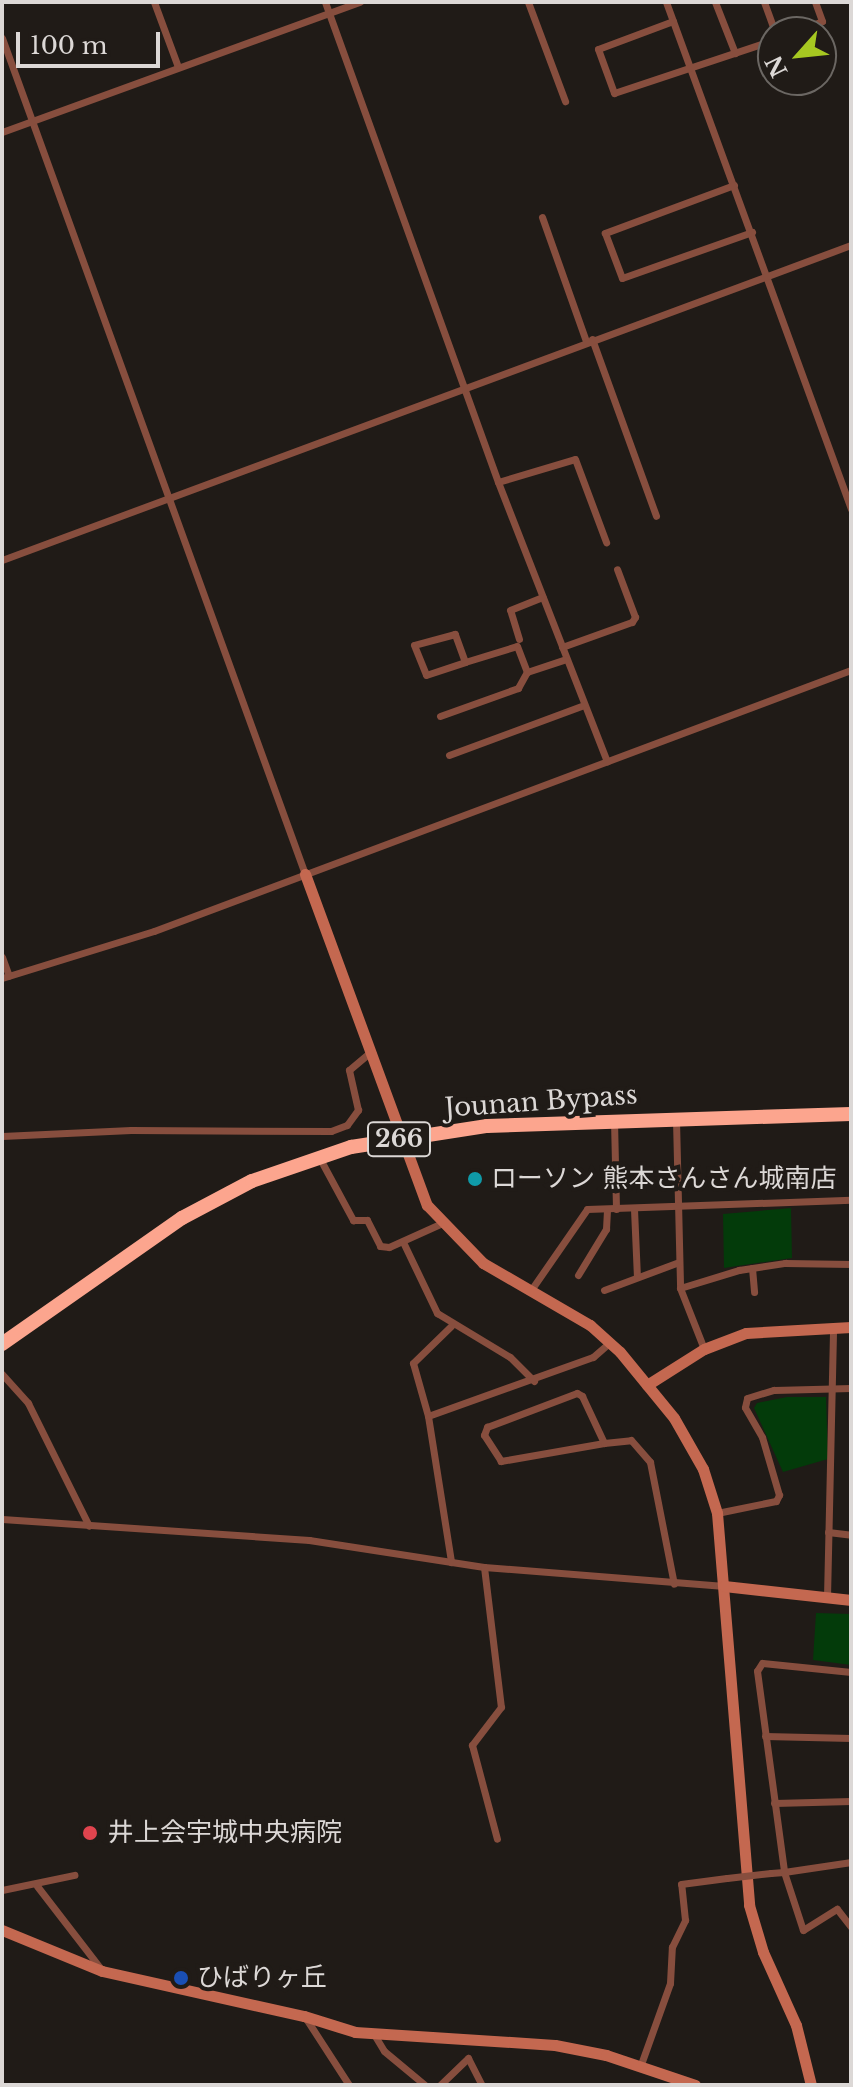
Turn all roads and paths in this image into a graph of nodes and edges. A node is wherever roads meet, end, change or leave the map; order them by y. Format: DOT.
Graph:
graph roads {
  1 [pos="154,2"];
  2 [pos="325,2"];
  3 [pos="360,2"];
  4 [pos="528,2"];
  5 [pos="666,2"];
  6 [pos="715,2"];
  7 [pos="329,13"];
  8 [pos="673,21"];
  9 [pos="2,38"];
  10 [pos="757,45"];
  11 [pos="735,53"];
  12 [pos="178,67"];
  13 [pos="690,68"];
  14 [pos="565,101"];
  15 [pos="32,120"];
  16 [pos="2,132"];
  17 [pos="734,185"];
  18 [pos="542,217"];
  19 [pos="752,232"];
  20 [pos="851,245"];
  21 [pos="768,275"];
  22 [pos="589,340"];
  23 [pos="465,387"];
  24 [pos="498,482"];
  25 [pos="170,499"];
  26 [pos="851,509"];
  27 [pos="656,516"];
  28 [pos="606,542"];
  29 [pos="2,560"];
  30 [pos="617,569"];
  31 [pos="542,597"];
  32 [pos="519,639"];
  33 [pos="562,647"];
  34 [pos="566,659"];
  35 [pos="465,662"];
  36 [pos="851,670"];
  37 [pos="527,672"];
  38 [pos="584,705"];
  39 [pos="440,716"];
  40 [pos="449,755"];
  41 [pos="607,762"];
  42 [pos="305,874"];
  43 [pos="2,957"];
  44 [pos="6,977"];
  45 [pos="369,1053"];
  46 [pos="851,1114"];
  47 [pos="676,1119"];
  48 [pos="614,1120"];
  49 [pos="2,1136"];
  50 [pos="399,1139"];
  51 [pos="318,1156"];
  52 [pos="851,1200"];
  53 [pos="677,1208"];
  54 [pos="611,1209"];
  55 [pos="634,1209"];
  56 [pos="440,1224"];
  57 [pos="403,1242"];
  58 [pos="679,1262"];
  59 [pos="851,1264"];
  60 [pos="752,1268"];
  61 [pos="578,1275"];
  62 [pos="637,1277"];
  63 [pos="680,1288"];
  64 [pos="531,1290"];
  65 [pos="604,1290"];
  66 [pos="754,1292"];
  67 [pos="451,1326"];
  68 [pos="833,1327"];
  69 [pos="851,1327"];
  70 [pos="610,1342"];
  71 [pos="2,1344"];
  72 [pos="704,1349"];
  73 [pos="3,1375"];
  74 [pos="534,1381"];
  75 [pos="647,1385"];
  76 [pos="851,1388"];
  77 [pos="832,1389"];
  78 [pos="428,1416"];
  79 [pos="604,1443"];
  80 [pos="717,1513"];
  81 [pos="2,1519"];
  82 [pos="89,1526"];
  83 [pos="828,1532"];
  84 [pos="851,1535"];
  85 [pos="451,1562"];
  86 [pos="484,1567"];
  87 [pos="674,1584"];
  88 [pos="724,1586"];
  89 [pos="827,1597"];
  90 [pos="851,1600"];
  91 [pos="851,1672"];
  92 [pos="765,1736"];
  93 [pos="851,1738"];
  94 [pos="851,1801"];
  95 [pos="774,1803"];
  96 [pos="497,1839"];
  97 [pos="851,1862"];
  98 [pos="784,1872"];
  99 [pos="74,1875"];
  100 [pos="37,1886"];
  101 [pos="2,1890"];
  102 [pos="851,1927"];
  103 [pos="2,1930"];
  104 [pos="102,1971"];
  105 [pos="304,2016"];
  106 [pos="375,2036"];
  107 [pos="640,2067"];
  108 [pos="349,2085"];
  109 [pos="425,2085"];
  110 [pos="440,2085"];
  111 [pos="482,2085"];
  112 [pos="695,2085"];
  113 [pos="811,2085"];
  1 -- 12 [label="street"];
  2 -- 7 [label="street"];
  3 -- 7 [label="street"];
  4 -- 14 [label="street"];
  5 -- 8 [label="street"];
  6 -- 11 [label="street"];
  7 -- 12 [label="street"];
  7 -- 23 [label="street"];
  8 -- 13 [label="street"];
  8 -- 13 [label="street"];
  9 -- 15 [label="street"];
  10 -- 11 [label="street"];
  11 -- 13 [label="street"];
  12 -- 15 [label="street"];
  13 -- 17 [label="street"];
  15 -- 16 [label="street"];
  15 -- 25 [label="street"];
  17 -- 19 [label="street"];
  17 -- 19 [label="street"];
  18 -- 22 [label="street"];
  19 -- 21 [label="street"];
  20 -- 21 [label="street"];
  21 -- 22 [label="street"];
  21 -- 26 [label="street"];
  22 -- 23 [label="street"];
  22 -- 27 [label="street"];
  23 -- 24 [label="street"];
  23 -- 25 [label="street"];
  24 -- 28 [label="street"];
  24 -- 31 [label="street"];
  25 -- 29 [label="street"];
  25 -- 42 [label="street"];
  30 -- 33 [label="street"];
  31 -- 32 [label="street"];
  31 -- 33 [label="street"];
  33 -- 34 [label="street"];
  34 -- 37 [label="street"];
  34 -- 38 [label="street"];
  35 -- 35 [label="street"];
  35 -- 37 [label="street"];
  36 -- 41 [label="street"];
  37 -- 39 [label="street"];
  38 -- 40 [label="street"];
  38 -- 41 [label="street"];
  41 -- 42 [label="street"];
  42 -- 44 [label="street"];
  42 -- 45 [label="street"];
  43 -- 44 [label="street"];
  45 -- 49 [label="street"];
  45 -- 50 [label="street"];
  46 -- 47 [label="highway, Jounan Bypass / 266"];
  47 -- 48 [label="highway, Jounan Bypass / 266"];
  47 -- 53 [label="street"];
  48 -- 50 [label="highway, Jounan Bypass / 266"];
  48 -- 54 [label="street"];
  50 -- 51 [label="highway, Jounan Bypass / 266"];
  50 -- 56 [label="street"];
  51 -- 57 [label="street"];
  51 -- 71 [label="highway, Jounan Bypass / 266"];
  52 -- 53 [label="street"];
  53 -- 55 [label="street"];
  53 -- 58 [label="street"];
  54 -- 55 [label="street"];
  54 -- 61 [label="street"];
  54 -- 64 [label="street"];
  55 -- 62 [label="street"];
  56 -- 57 [label="street"];
  56 -- 64 [label="street"];
  57 -- 67 [label="street"];
  58 -- 62 [label="street"];
  58 -- 63 [label="street"];
  59 -- 60 [label="street"];
  60 -- 63 [label="street"];
  60 -- 66 [label="street"];
  62 -- 65 [label="street"];
  63 -- 72 [label="street"];
  64 -- 70 [label="street"];
  67 -- 74 [label="street"];
  67 -- 78 [label="street"];
  68 -- 69 [label="street"];
  68 -- 72 [label="street"];
  68 -- 77 [label="street"];
  70 -- 74 [label="street"];
  70 -- 75 [label="street"];
  72 -- 75 [label="street"];
  73 -- 82 [label="street"];
  74 -- 78 [label="street"];
  75 -- 80 [label="street"];
  76 -- 77 [label="street"];
  77 -- 80 [label="street"];
  77 -- 83 [label="street"];
  78 -- 85 [label="street"];
  79 -- 79 [label="street"];
  79 -- 87 [label="street"];
  80 -- 88 [label="street"];
  81 -- 82 [label="street"];
  82 -- 85 [label="street"];
  83 -- 84 [label="street"];
  83 -- 89 [label="street"];
  85 -- 86 [label="street"];
  86 -- 87 [label="street"];
  86 -- 96 [label="street"];
  87 -- 88 [label="street"];
  88 -- 89 [label="street"];
  88 -- 113 [label="street"];
  89 -- 90 [label="street"];
  91 -- 92 [label="street"];
  92 -- 93 [label="street"];
  92 -- 95 [label="street"];
  94 -- 95 [label="street"];
  95 -- 98 [label="street"];
  97 -- 98 [label="street"];
  98 -- 102 [label="street"];
  98 -- 107 [label="street, bridge"];
  99 -- 100 [label="street"];
  100 -- 101 [label="street"];
  100 -- 104 [label="street"];
  103 -- 104 [label="street"];
  104 -- 105 [label="street"];
  105 -- 106 [label="street"];
  105 -- 108 [label="street"];
  106 -- 107 [label="street"];
  106 -- 109 [label="street"];
  107 -- 112 [label="street"];
  110 -- 111 [label="street"];
}
